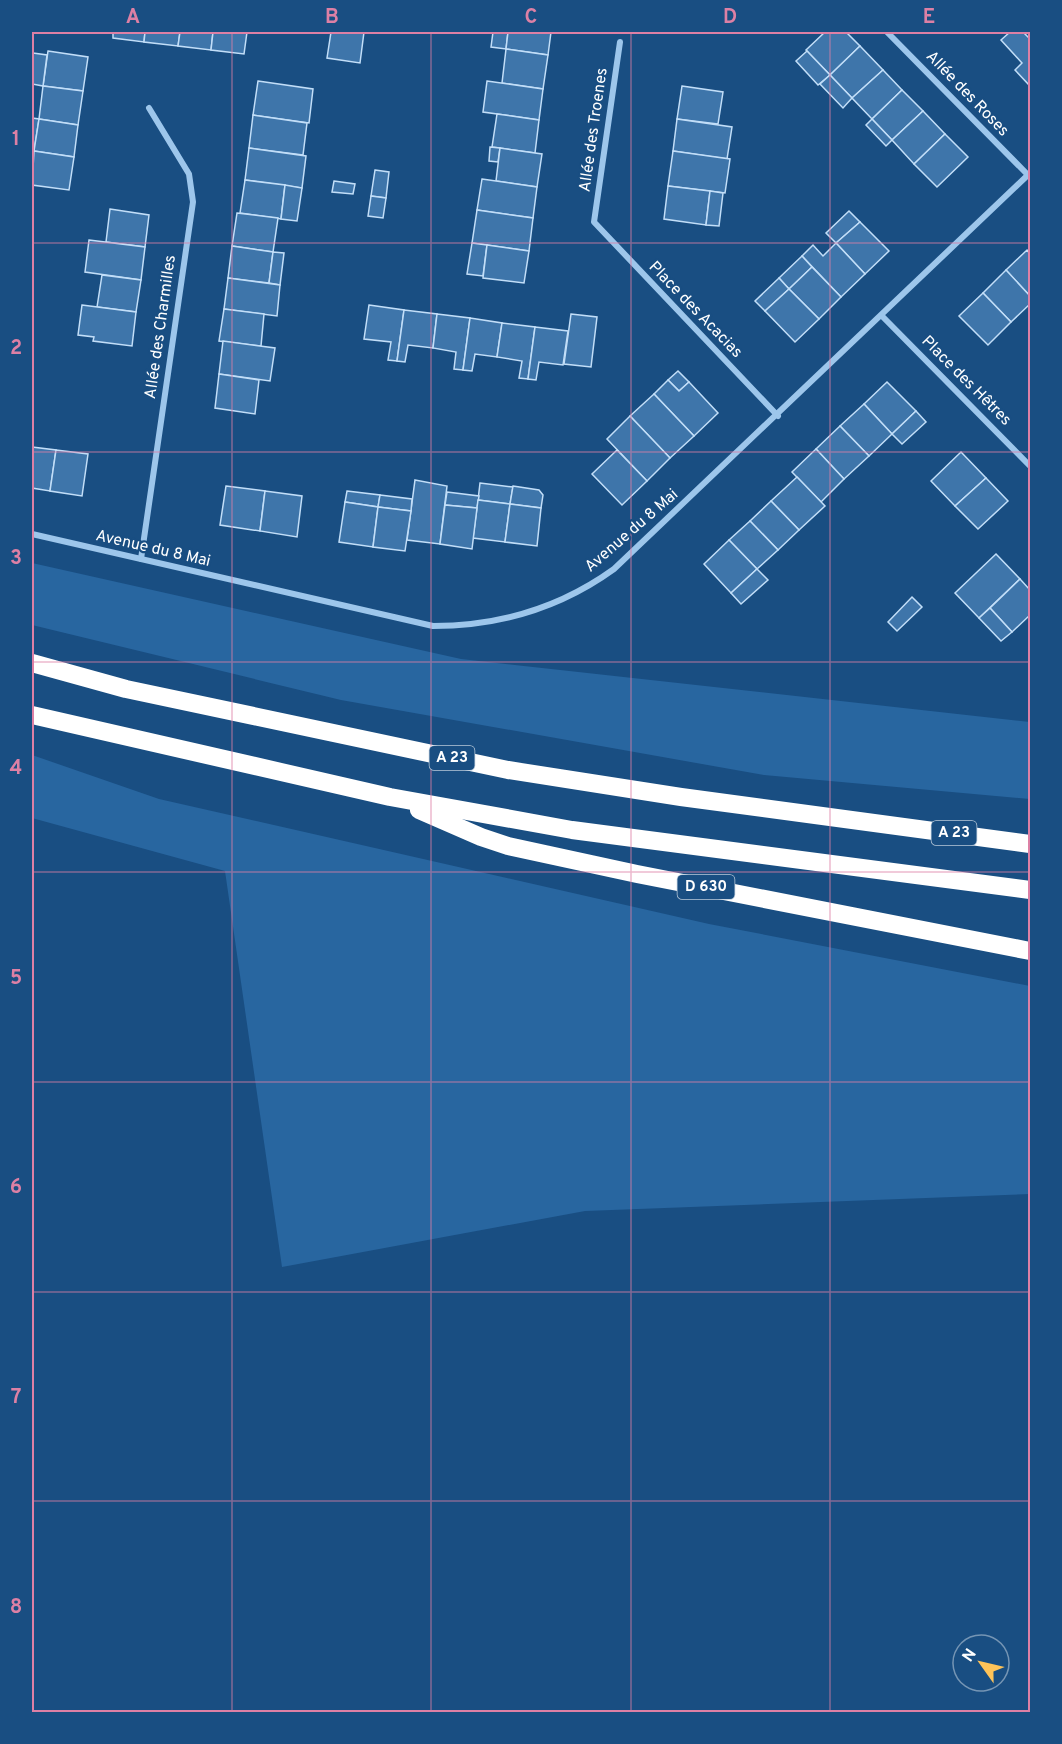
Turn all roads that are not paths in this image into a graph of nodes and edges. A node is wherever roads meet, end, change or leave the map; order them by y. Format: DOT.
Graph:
graph roads {
  1 [pos="887,32"];
  2 [pos="620,42"];
  3 [pos="149,108"];
  4 [pos="1029,174"];
  5 [pos="594,222"];
  6 [pos="882,316"];
  7 [pos="778,416"];
  8 [pos="1030,466"];
  9 [pos="32,534"];
  10 [pos="141,559"];
  11 [pos="32,663"];
  12 [pos="32,715"];
  13 [pos="390,797"];
  14 [pos="1030,844"];
  15 [pos="1030,890"];
  16 [pos="1030,951"];
  1 -- 4 [label="street, Allée des Roses"];
  2 -- 5 [label="street, Allée des Troenes"];
  3 -- 10 [label="street, Allée des Charmilles"];
  4 -- 6 [label="street, Avenue du 8 Mai"];
  5 -- 7 [label="street, Place des Acacias"];
  6 -- 7 [label="street, Avenue du 8 Mai"];
  6 -- 8 [label="street, Place des Hêtres"];
  7 -- 10 [label="street, Avenue du 8 Mai"];
  9 -- 10 [label="street, Avenue du 8 Mai"];
  11 -- 14 [label="highway, A 23"];
  12 -- 13 [label="highway"];
  13 -- 15 [label="highway"];
  13 -- 16 [label="highway, D 630"];
}
